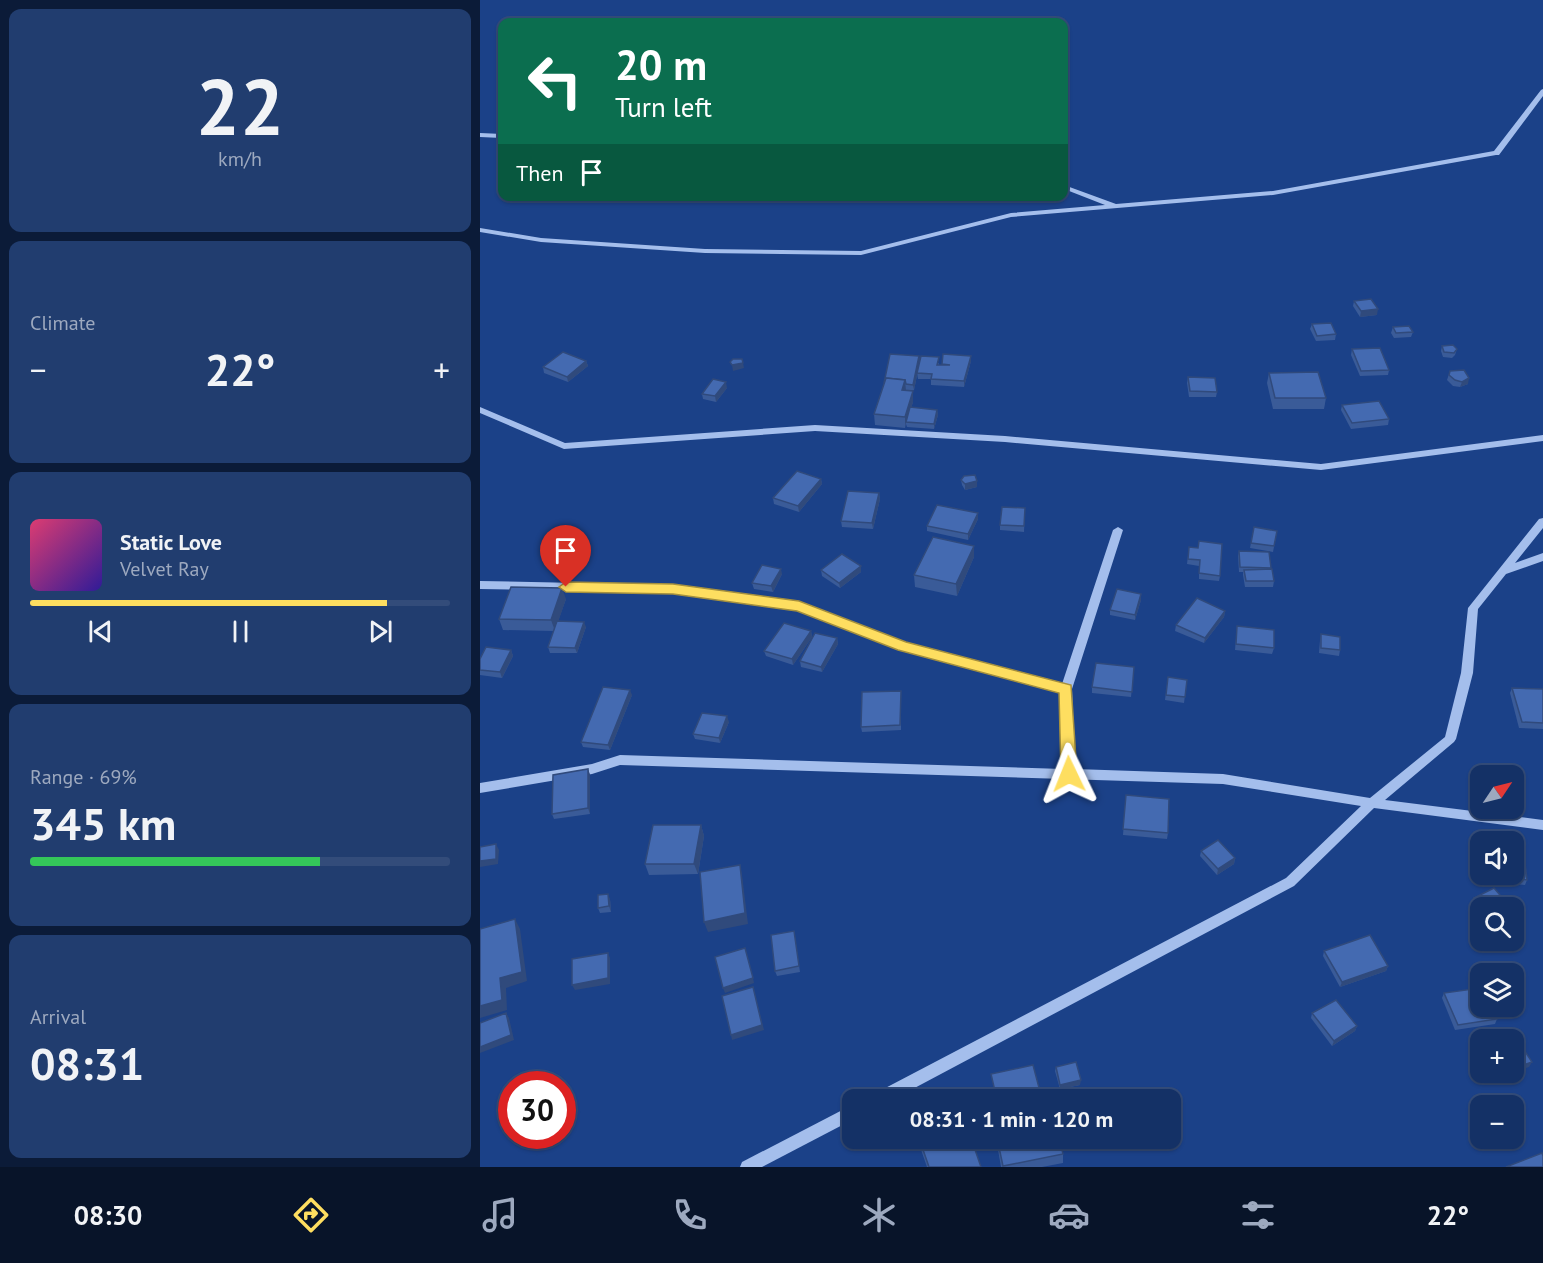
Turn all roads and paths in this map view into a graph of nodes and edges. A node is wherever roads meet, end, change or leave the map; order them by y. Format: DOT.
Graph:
graph roads {
  1 [pos="1543,91"];
  2 [pos="480,135"];
  3 [pos="498,136"];
  4 [pos="1068,188"];
  5 [pos="1116,206"];
  6 [pos="480,230"];
  7 [pos="480,410"];
  8 [pos="1543,438"];
  9 [pos="1543,521"];
  10 [pos="1119,530"];
  11 [pos="1543,557"];
  12 [pos="1502,572"];
  13 [pos="480,585"];
  14 [pos="1066,689"];
  15 [pos="1069,774"];
  16 [pos="480,788"];
  17 [pos="1372,803"];
  18 [pos="1543,825"];
  19 [pos="898,1089"];
  20 [pos="842,1117"];
  21 [pos="751,1166"];
  1 -- 5 [label="street"];
  2 -- 3 [label="street"];
  4 -- 5 [label="street"];
  5 -- 6 [label="street"];
  7 -- 8 [label="street"];
  9 -- 12 [label="street"];
  10 -- 14 [label="street"];
  11 -- 12 [label="street"];
  12 -- 17 [label="street"];
  13 -- 14 [label="street"];
  14 -- 15 [label="street"];
  15 -- 16 [label="street"];
  15 -- 17 [label="street"];
  17 -- 18 [label="street"];
  17 -- 19 [label="street"];
  20 -- 21 [label="street"];
}
